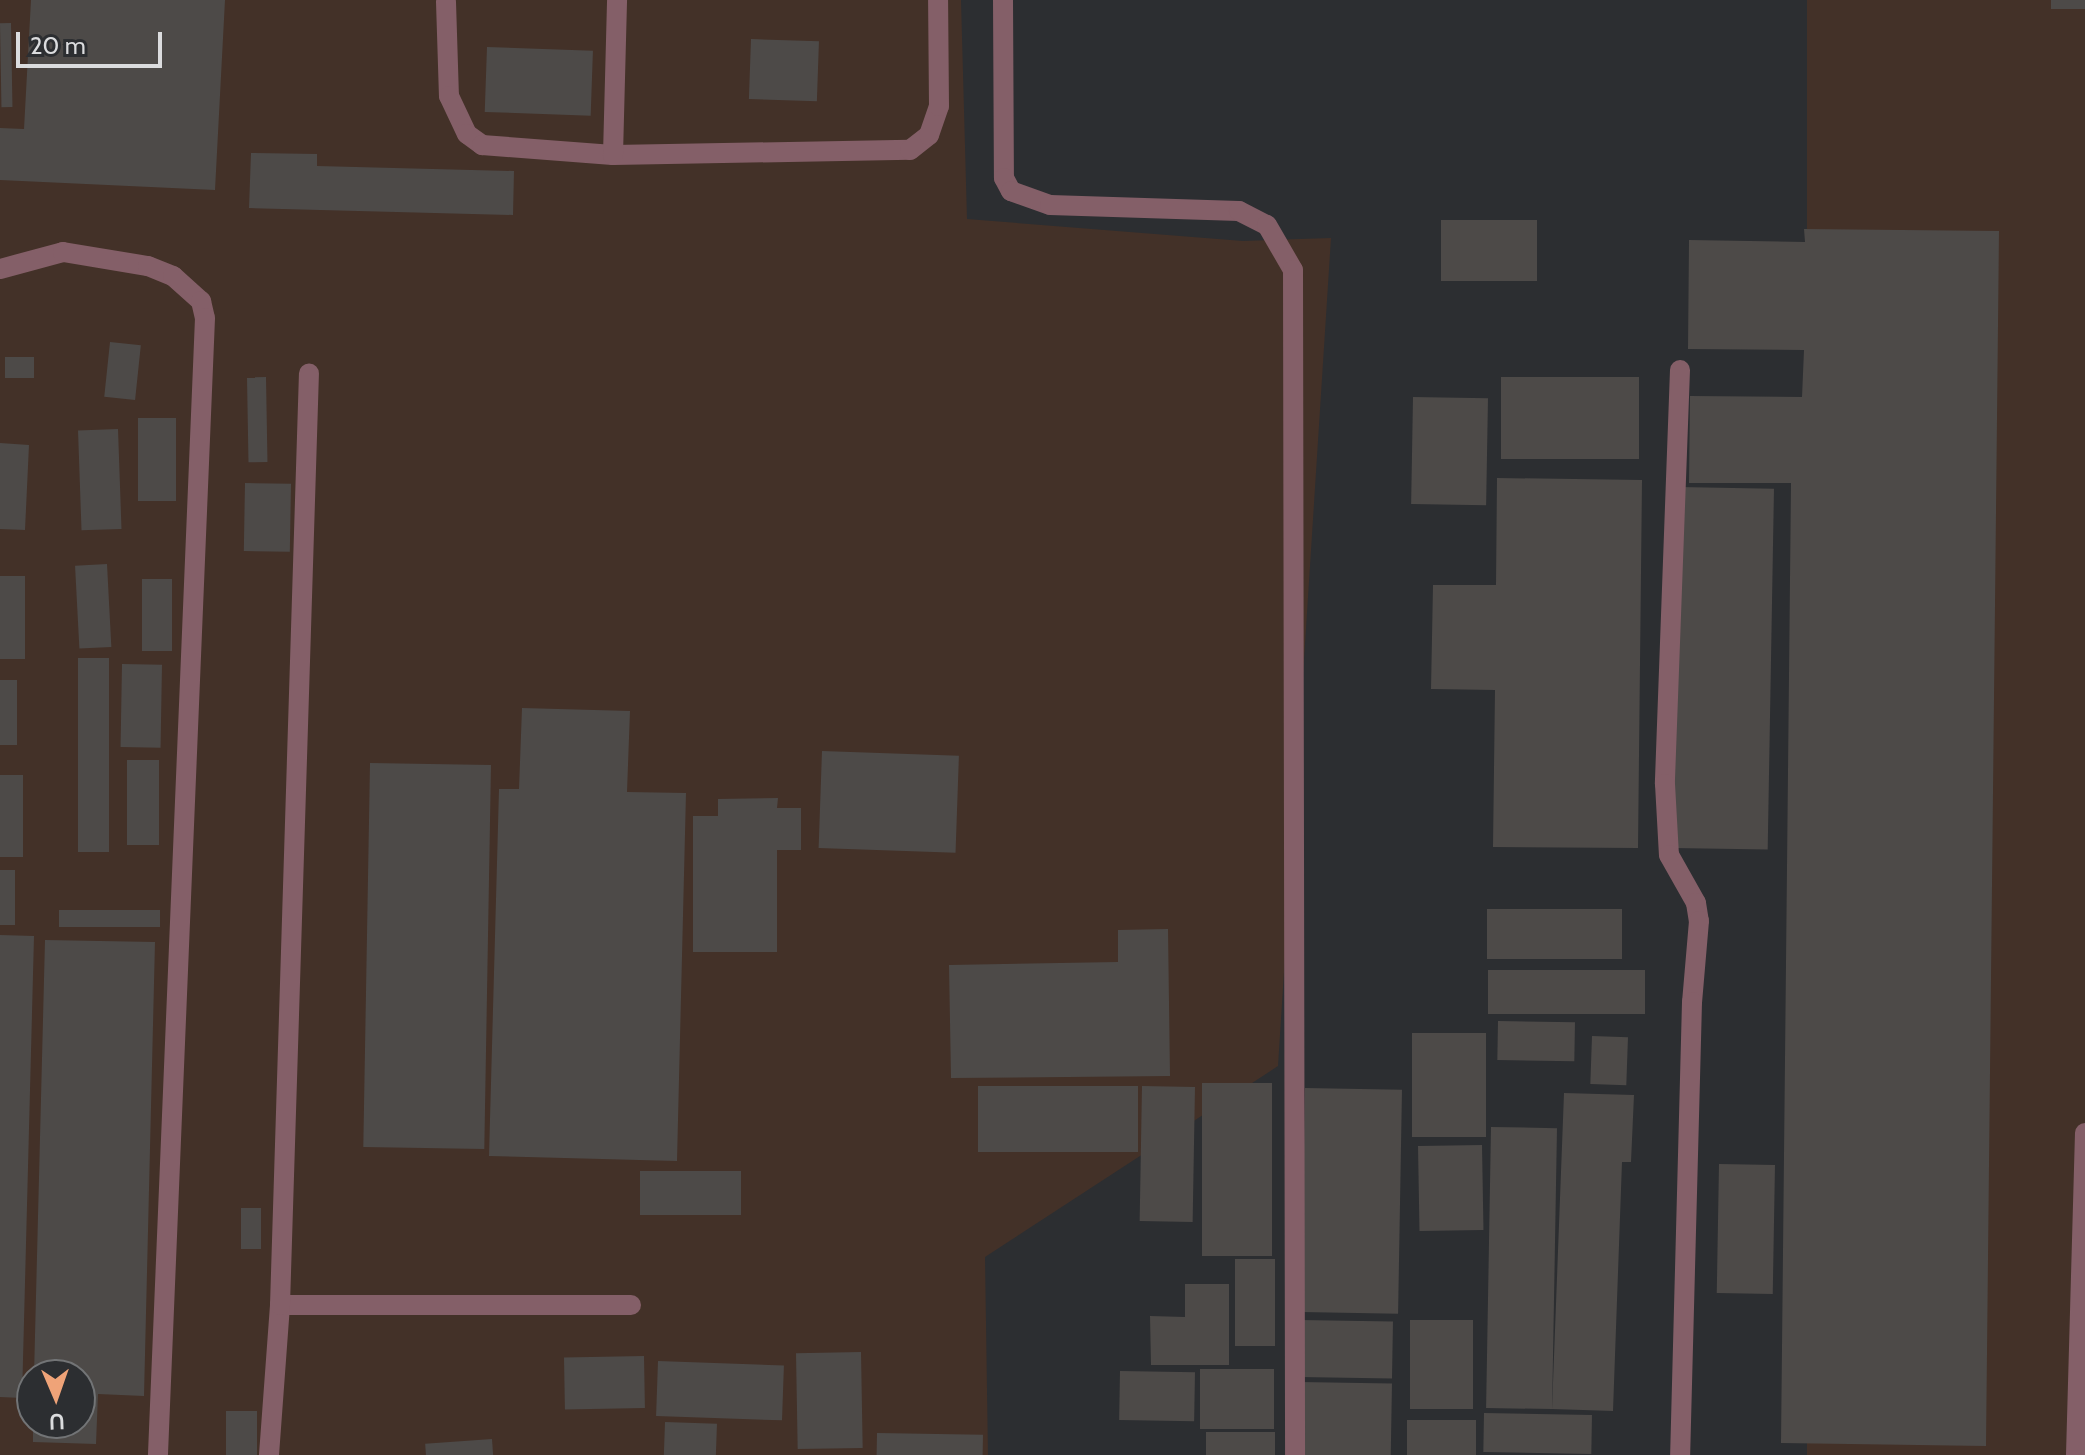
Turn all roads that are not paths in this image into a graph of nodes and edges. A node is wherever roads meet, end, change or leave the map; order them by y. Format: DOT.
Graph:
graph roads {
  1 [pos="617,0"];
  2 [pos="938,0"];
  3 [pos="1003,0"];
  4 [pos="446,2"];
  5 [pos="613,155"];
  6 [pos="0,269"];
  7 [pos="1680,370"];
  8 [pos="309,373"];
  9 [pos="2085,1133"];
  10 [pos="280,1305"];
  11 [pos="631,1305"];
  12 [pos="158,1455"];
  13 [pos="269,1455"];
  14 [pos="1295,1455"];
  15 [pos="1680,1455"];
  16 [pos="2076,1455"];
  1 -- 5 [label="street"];
  2 -- 5 [label="street"];
  3 -- 14 [label="street"];
  4 -- 5 [label="street"];
  6 -- 12 [label="street"];
  7 -- 15 [label="street"];
  8 -- 10 [label="street"];
  9 -- 16 [label="street"];
  10 -- 11 [label="street"];
  10 -- 13 [label="street"];
}
